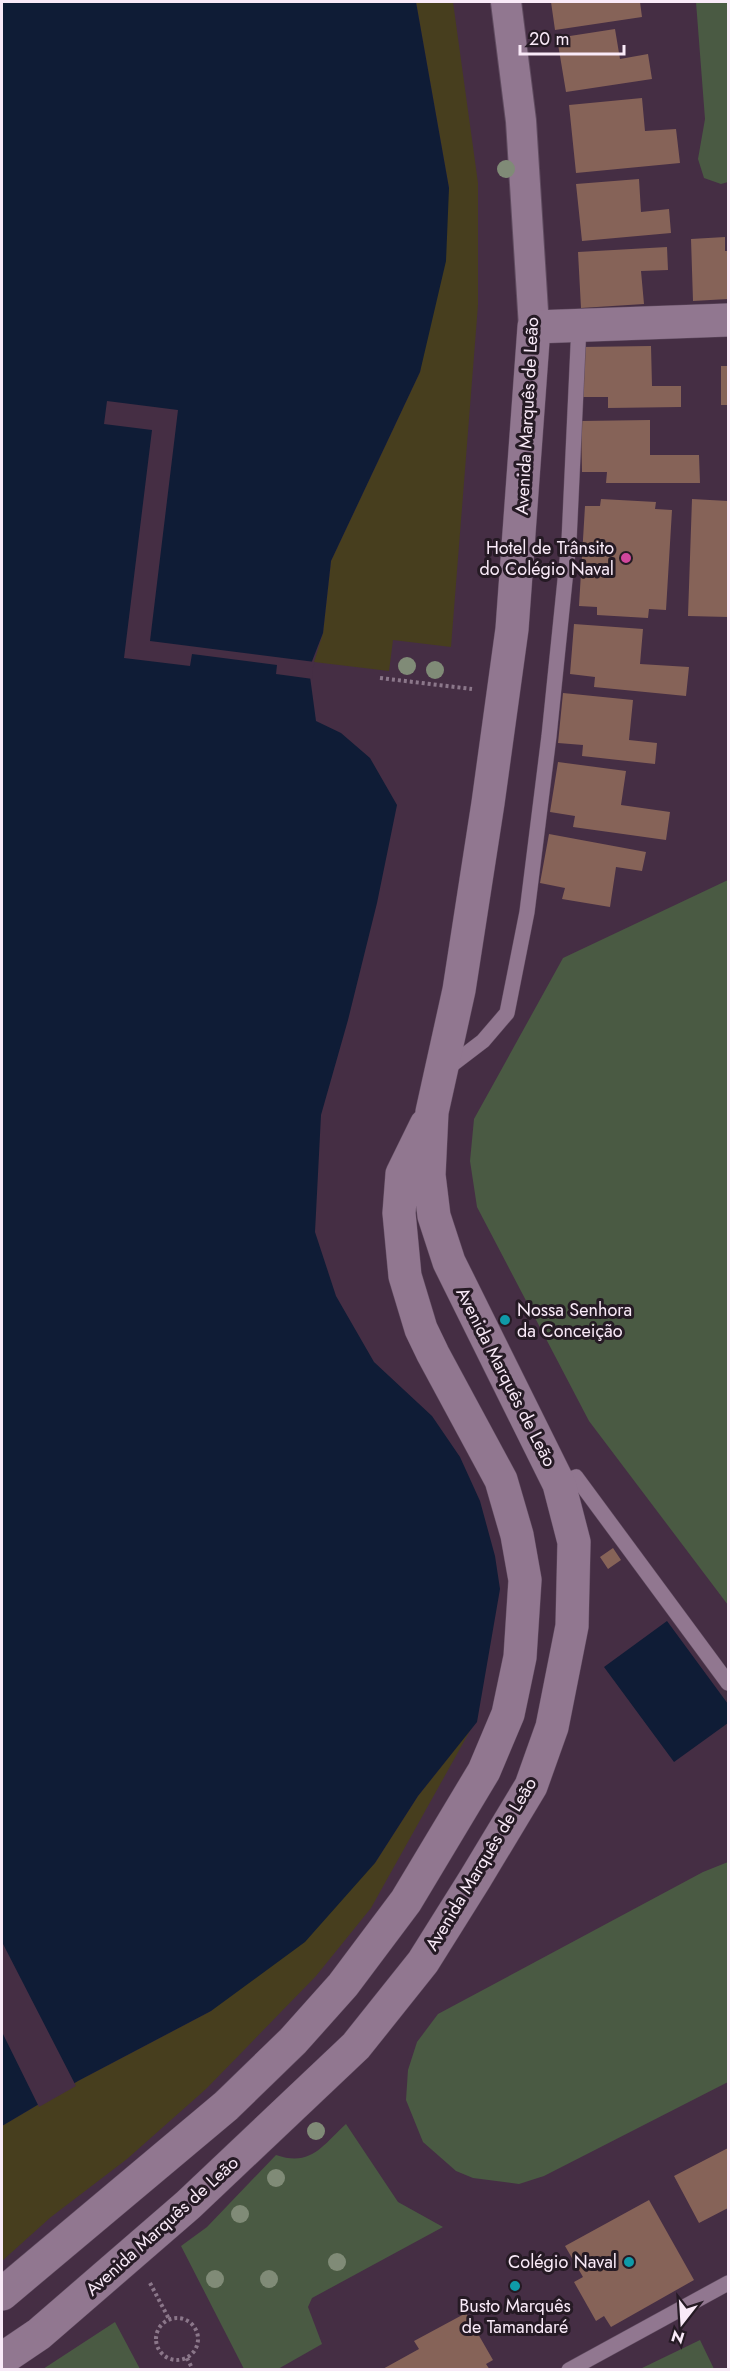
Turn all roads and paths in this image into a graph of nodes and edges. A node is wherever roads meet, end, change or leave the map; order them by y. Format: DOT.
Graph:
graph roads {
  1 [pos="506,2"];
  2 [pos="729,320"];
  3 [pos="579,325"];
  4 [pos="534,327"];
  5 [pos="380,678"];
  6 [pos="503,693"];
  7 [pos="440,1074"];
  8 [pos="432,1112"];
  9 [pos="559,1484"];
  10 [pos="729,1683"];
  11 [pos="729,2283"];
  12 [pos="2,2294"];
  13 [pos="187,2358"];
  14 [pos="2,2359"];
  15 [pos="193,2370"];
  16 [pos="569,2370"];
  1 -- 4 [label="street, Avenida Marquês de Leão"];
  2 -- 3 [label="main road"];
  3 -- 4 [label="main road"];
  3 -- 7 [label="lane"];
  4 -- 6 [label="main road, Avenida Marquês de Leão"];
  5 -- 6 [label="path"];
  6 -- 7 [label="main road, Avenida Marquês de Leão"];
  7 -- 8 [label="main road, Avenida Marquês de Leão"];
  8 -- 9 [label="main road, Avenida Marquês de Leão"];
  8 -- 12 [label="main road, Avenida Marquês de Leão"];
  9 -- 10 [label="lane"];
  9 -- 14 [label="main road, Avenida Marquês de Leão"];
  11 -- 16 [label="lane"];
  13 -- 13 [label="path"];
  13 -- 15 [label="path"];
}
